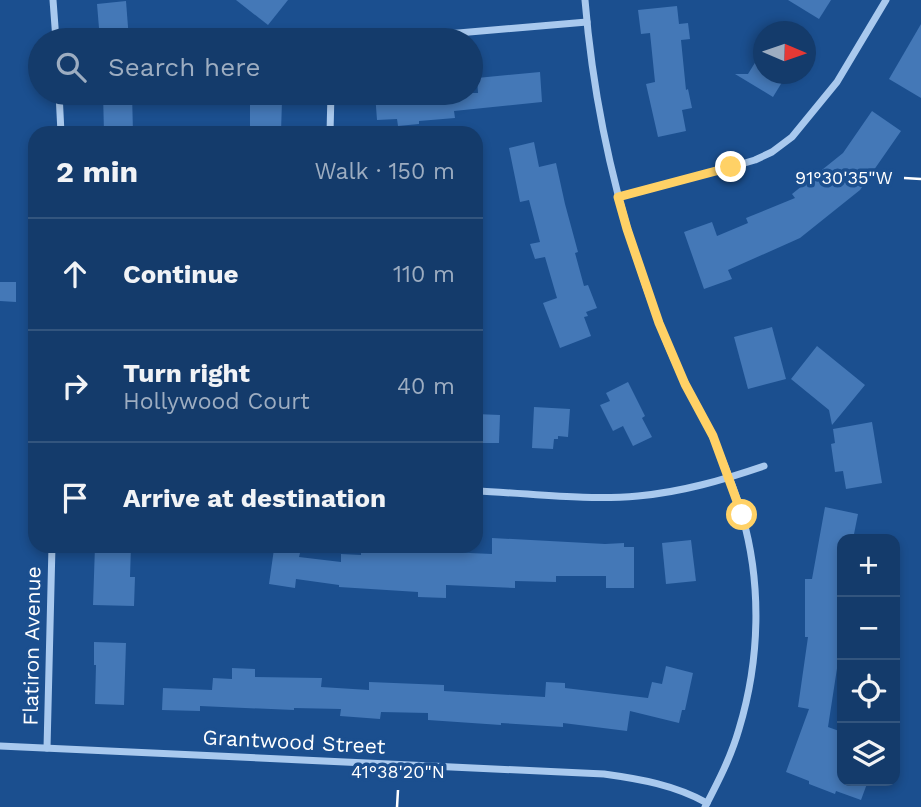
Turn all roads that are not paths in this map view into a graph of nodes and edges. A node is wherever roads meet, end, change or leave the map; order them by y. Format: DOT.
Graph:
graph roads {
  1 [pos="53,0"];
  2 [pos="585,0"];
  3 [pos="886,0"];
  4 [pos="587,22"];
  5 [pos="55,28"];
  6 [pos="483,31"];
  7 [pos="60,105"];
  8 [pos="331,105"];
  9 [pos="61,126"];
  10 [pos="330,126"];
  11 [pos="618,197"];
  12 [pos="764,466"];
  13 [pos="729,477"];
  14 [pos="483,491"];
  15 [pos="52,553"];
  16 [pos="0,746"];
  17 [pos="47,748"];
  18 [pos="706,805"];
  1 -- 5 [label="street"];
  2 -- 4 [label="street"];
  3 -- 11 [label="street"];
  4 -- 6 [label="street"];
  4 -- 11 [label="street"];
  7 -- 9 [label="street"];
  8 -- 10 [label="street"];
  11 -- 13 [label="street"];
  12 -- 13 [label="street"];
  13 -- 14 [label="street"];
  13 -- 18 [label="street"];
  15 -- 17 [label="street, Flatiron Avenue"];
  16 -- 17 [label="street, Grantwood Street"];
  17 -- 18 [label="street, Grantwood Street"];
}
